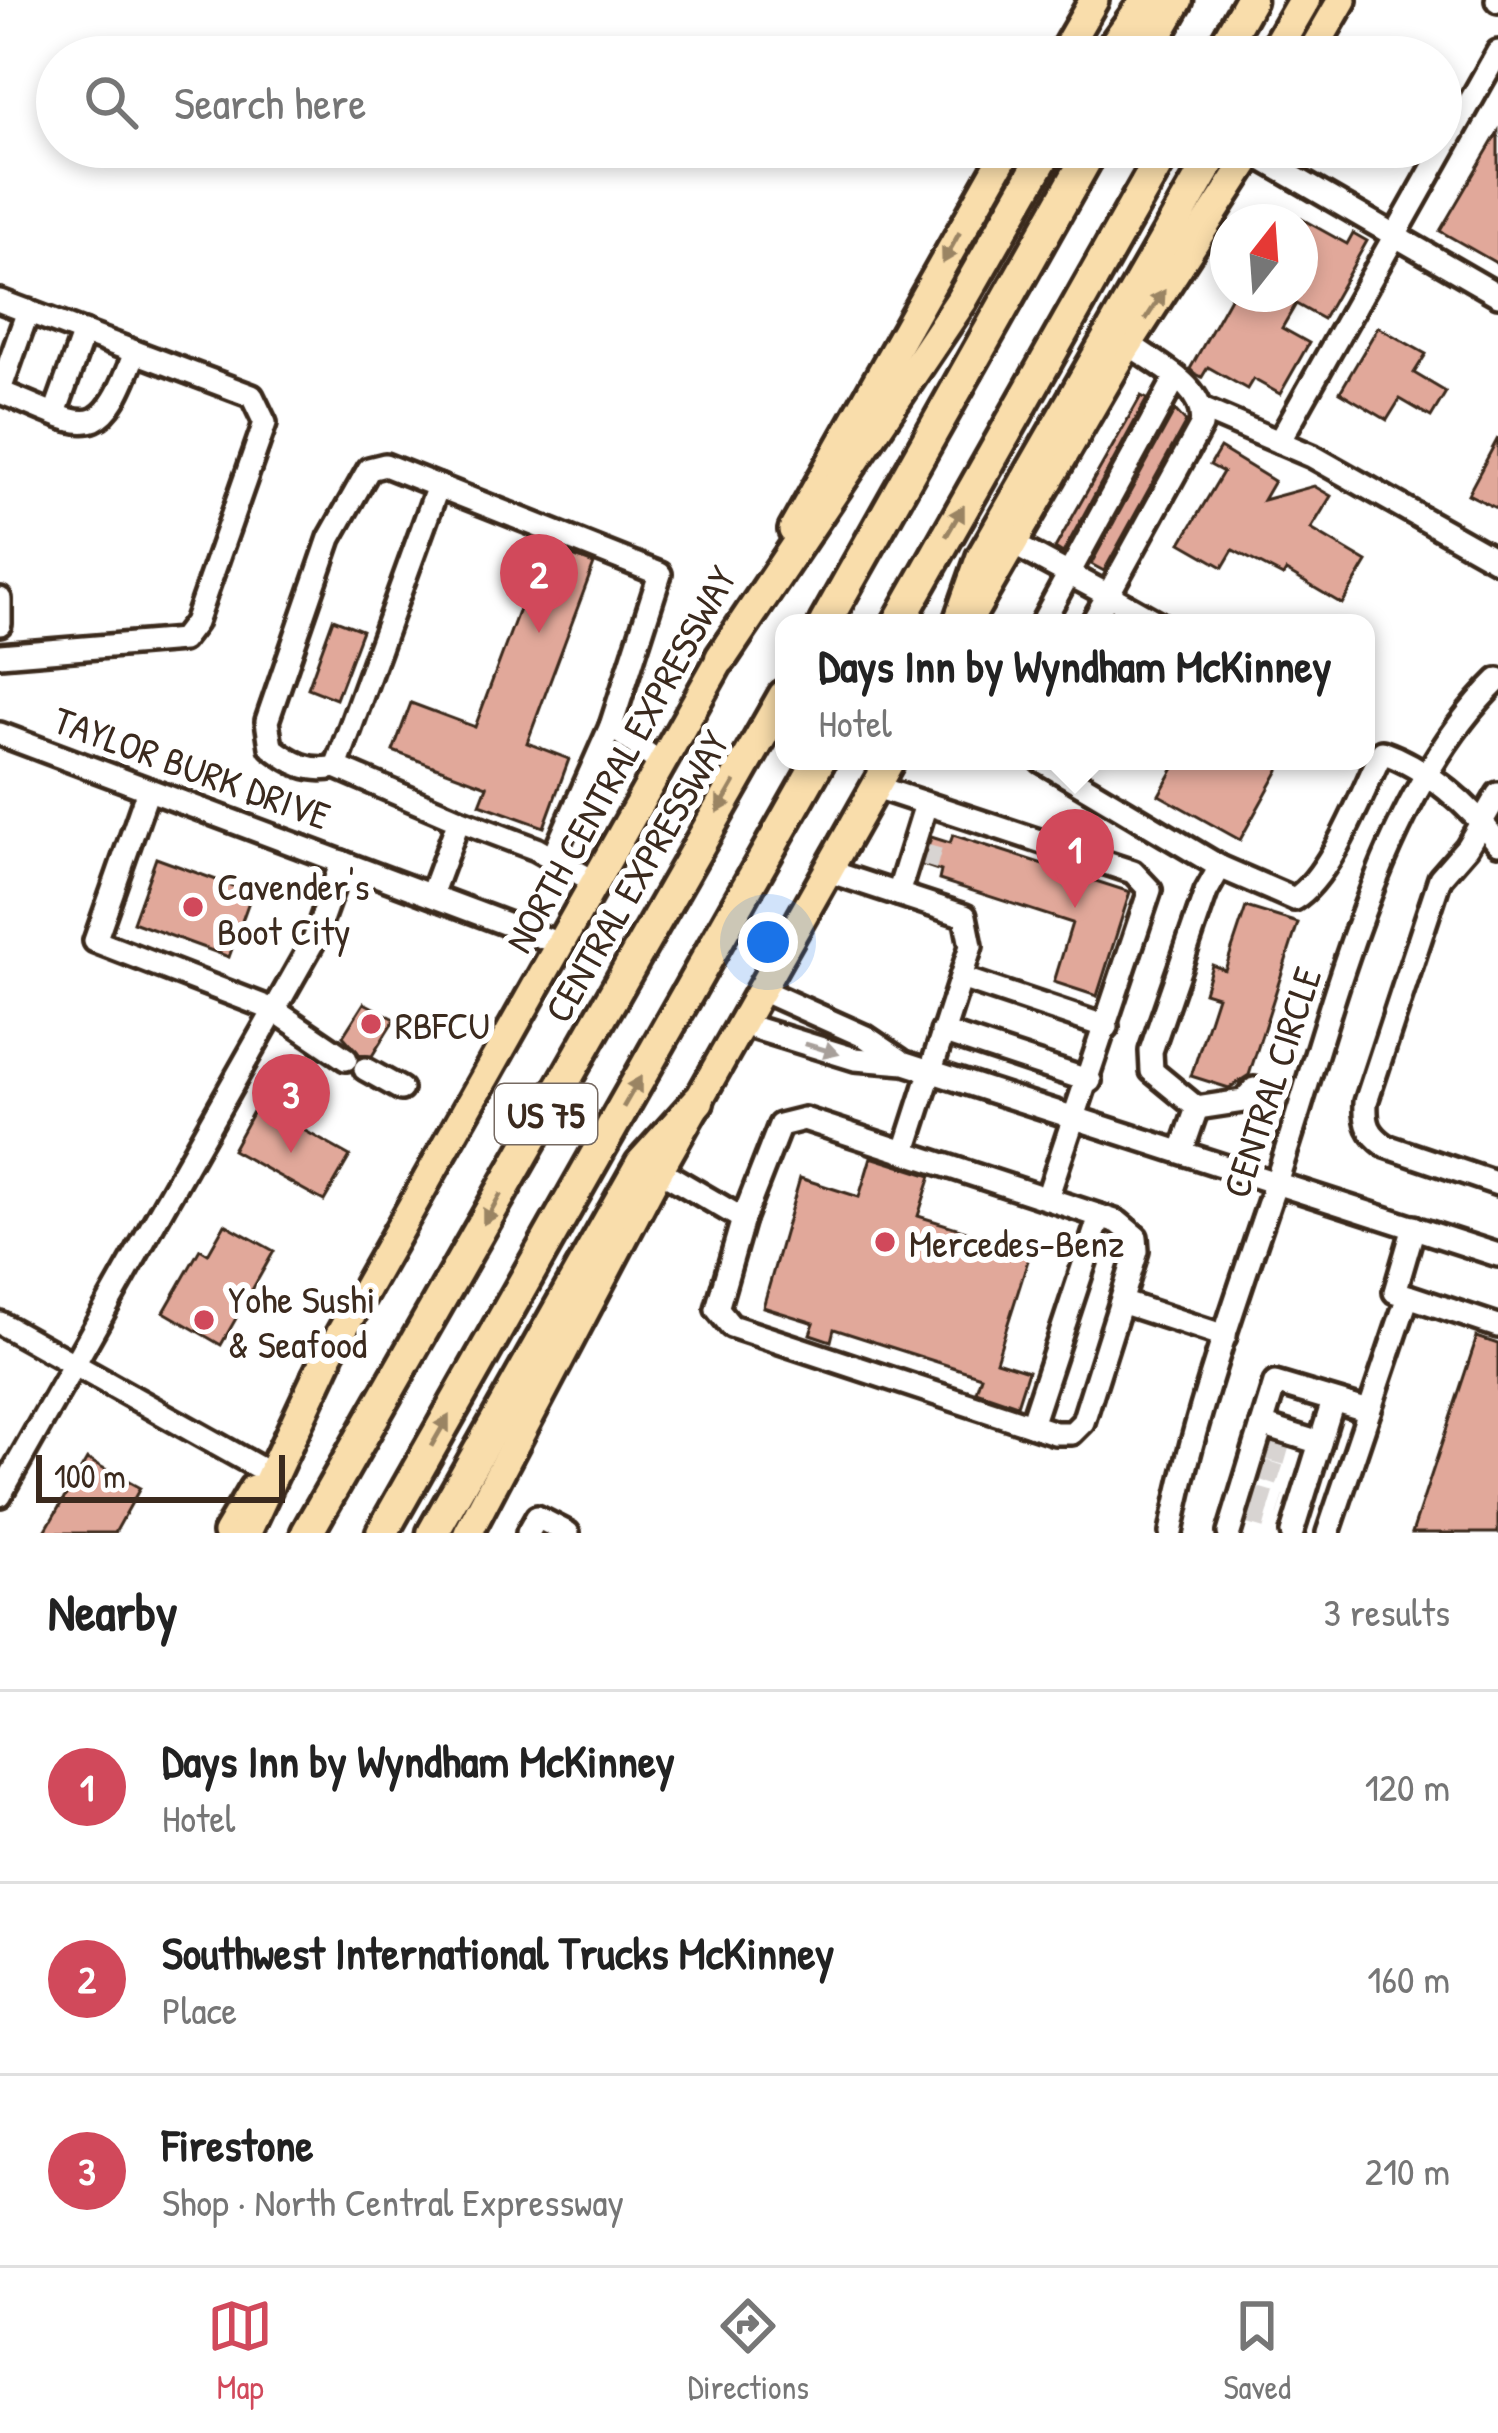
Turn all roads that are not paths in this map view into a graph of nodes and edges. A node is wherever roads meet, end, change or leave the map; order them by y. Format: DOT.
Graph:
graph roads {
  1 [pos="1094,0"];
  2 [pos="1147,0"];
  3 [pos="1177,0"];
  4 [pos="1250,0"];
  5 [pos="1304,0"];
  6 [pos="1342,0"];
  7 [pos="1073,36"];
  8 [pos="1121,36"];
  9 [pos="1156,36"];
  10 [pos="1230,36"];
  11 [pos="1283,36"];
  12 [pos="1321,36"];
  13 [pos="1498,52"];
  14 [pos="1462,100"];
  15 [pos="997,168"];
  16 [pos="1037,168"];
  17 [pos="1081,168"];
  18 [pos="1155,168"];
  19 [pos="1206,168"];
  20 [pos="1242,168"];
  21 [pos="1284,168"];
  22 [pos="1427,168"];
  23 [pos="1397,237"];
  24 [pos="1498,295"];
  25 [pos="0,301"];
  26 [pos="28,311"];
  27 [pos="84,332"];
  28 [pos="1129,344"];
  29 [pos="135,352"];
  30 [pos="1175,379"];
  31 [pos="0,391"];
  32 [pos="1204,410"];
  33 [pos="55,413"];
  34 [pos="1279,442"];
  35 [pos="438,487"];
  36 [pos="1013,544"];
  37 [pos="1498,561"];
  38 [pos="1070,574"];
  39 [pos="1108,595"];
  40 [pos="0,599"];
  41 [pos="830,614"];
  42 [pos="903,614"];
  43 [pos="966,614"];
  44 [pos="969,614"];
  45 [pos="1047,614"];
  46 [pos="1097,614"];
  47 [pos="1142,614"];
  48 [pos="0,624"];
  49 [pos="0,655"];
  50 [pos="721,658"];
  51 [pos="1498,680"];
  52 [pos="775,711"];
  53 [pos="611,726"];
  54 [pos="0,734"];
  55 [pos="1375,748"];
  56 [pos="661,764"];
  57 [pos="335,767"];
  58 [pos="814,770"];
  59 [pos="885,770"];
  60 [pos="1057,770"];
  61 [pos="1364,770"];
  62 [pos="1426,775"];
  63 [pos="876,787"];
  64 [pos="148,790"];
  65 [pos="1498,794"];
  66 [pos="924,811"];
  67 [pos="459,820"];
  68 [pos="1482,821"];
  69 [pos="934,838"];
  70 [pos="1498,843"];
  71 [pos="552,859"];
  72 [pos="342,862"];
  73 [pos="926,866"];
  74 [pos="1220,867"];
  75 [pos="828,871"];
  76 [pos="593,881"];
  77 [pos="900,889"];
  78 [pos="431,896"];
  79 [pos="560,944"];
  80 [pos="961,978"];
  81 [pos="760,990"];
  82 [pos="274,1010"];
  83 [pos="742,1024"];
  84 [pos="1107,1027"];
  85 [pos="942,1032"];
  86 [pos="905,1063"];
  87 [pos="929,1071"];
  88 [pos="1090,1081"];
  89 [pos="400,1089"];
  90 [pos="1254,1089"];
  91 [pos="698,1101"];
  92 [pos="1197,1108"];
  93 [pos="1078,1118"];
  94 [pos="905,1151"];
  95 [pos="1182,1151"];
  96 [pos="659,1170"];
  97 [pos="1276,1181"];
  98 [pos="1498,1184"];
  99 [pos="1047,1198"];
  100 [pos="1100,1216"];
  101 [pos="743,1219"];
  102 [pos="1414,1227"];
  103 [pos="1496,1250"];
  104 [pos="1408,1296"];
  105 [pos="1121,1302"];
  106 [pos="0,1323"];
  107 [pos="1498,1326"];
  108 [pos="1225,1336"];
  109 [pos="326,1360"];
  110 [pos="74,1364"];
  111 [pos="1333,1400"];
  112 [pos="1369,1411"];
  113 [pos="1030,1425"];
  114 [pos="1259,1451"];
  115 [pos="1305,1465"];
  116 [pos="263,1470"];
  117 [pos="0,1495"];
  118 [pos="1288,1519"];
  119 [pos="227,1533"];
  120 [pos="244,1533"];
  121 [pos="308,1533"];
  122 [pos="382,1533"];
  123 [pos="433,1533"];
  124 [pos="468,1533"];
  125 [pos="528,1533"];
  126 [pos="568,1533"];
  127 [pos="1171,1533"];
  128 [pos="1229,1533"];
  129 [pos="1328,1533"];
  1 -- 7 [label="main road"];
  2 -- 8 [label="highway"];
  3 -- 9 [label="highway"];
  4 -- 10 [label="highway"];
  5 -- 11 [label="highway"];
  6 -- 12 [label="main road"];
  13 -- 14 [label="street"];
  15 -- 50 [label="main road, NORTH CENTRAL EXPRESSWAY, one-way"];
  16 -- 50 [label="highway"];
  17 -- 41 [label="highway"];
  42 -- 18 [label="highway, one-way"];
  19 -- 43 [label="highway"];
  28 -- 20 [label="main road, one-way"];
  21 -- 23 [label="street"];
  22 -- 23 [label="street"];
  23 -- 24 [label="street"];
  23 -- 34 [label="street"];
  25 -- 26 [label="street"];
  26 -- 27 [label="street"];
  26 -- 31 [label="street"];
  27 -- 29 [label="street"];
  27 -- 33 [label="street"];
  28 -- 30 [label="street"];
  28 -- 36 [label="main road"];
  29 -- 33 [label="street"];
  29 -- 49 [label="street"];
  30 -- 32 [label="street"];
  30 -- 38 [label="street"];
  31 -- 33 [label="street"];
  32 -- 34 [label="street"];
  32 -- 39 [label="street"];
  34 -- 37 [label="street"];
  35 -- 53 [label="street"];
  35 -- 57 [label="street"];
  35 -- 57 [label="street"];
  36 -- 38 [label="street"];
  36 -- 44 [label="main road"];
  38 -- 39 [label="street"];
  38 -- 45 [label="street"];
  39 -- 46 [label="street"];
  39 -- 47 [label="street"];
  40 -- 48 [label="street"];
  50 -- 56 [label="main road, NORTH CENTRAL EXPRESSWAY"];
  51 -- 62 [label="street, CENTRAL CIRCLE"];
  52 -- 121 [label="highway, CENTRAL EXPRESSWAY / US 75, one-way"];
  53 -- 56 [label="street"];
  53 -- 71 [label="street"];
  54 -- 64 [label="street, TAYLOR BURK DRIVE"];
  55 -- 62 [label="street"];
  56 -- 76 [label="main road, NORTH CENTRAL EXPRESSWAY"];
  57 -- 67 [label="street"];
  122 -- 58 [label="highway, US 75, one-way"];
  59 -- 63 [label="main road"];
  60 -- 74 [label="street"];
  61 -- 74 [label="street"];
  62 -- 68 [label="street"];
  62 -- 97 [label="street, CENTRAL CIRCLE"];
  63 -- 66 [label="street"];
  63 -- 75 [label="main road"];
  64 -- 72 [label="street, TAYLOR BURK DRIVE"];
  64 -- 82 [label="street"];
  65 -- 68 [label="street"];
  66 -- 69 [label="street"];
  66 -- 77 [label="street"];
  66 -- 84 [label="street"];
  67 -- 71 [label="street"];
  67 -- 78 [label="street"];
  68 -- 70 [label="street"];
  68 -- 98 [label="street"];
  71 -- 76 [label="street"];
  72 -- 78 [label="street, TAYLOR BURK DRIVE"];
  72 -- 82 [label="street"];
  73 -- 77 [label="street"];
  74 -- 92 [label="street"];
  75 -- 77 [label="street"];
  75 -- 81 [label="main road"];
  76 -- 79 [label="main road, NORTH CENTRAL EXPRESSWAY"];
  77 -- 80 [label="street"];
  78 -- 79 [label="street, TAYLOR BURK DRIVE"];
  79 -- 109 [label="main road, NORTH CENTRAL EXPRESSWAY"];
  80 -- 84 [label="street"];
  80 -- 85 [label="street"];
  81 -- 83 [label="main road"];
  81 -- 86 [label="street"];
  82 -- 89 [label="street"];
  82 -- 110 [label="street"];
  83 -- 86 [label="street, one-way"];
  83 -- 91 [label="main road"];
  84 -- 88 [label="street"];
  85 -- 87 [label="street"];
  85 -- 88 [label="street"];
  86 -- 87 [label="street"];
  87 -- 93 [label="street"];
  87 -- 94 [label="street"];
  88 -- 93 [label="street"];
  90 -- 92 [label="street"];
  91 -- 96 [label="main road"];
  91 -- 123 [label="highway"];
  92 -- 95 [label="street"];
  93 -- 95 [label="street"];
  93 -- 99 [label="street"];
  94 -- 99 [label="street"];
  94 -- 101 [label="street"];
  95 -- 97 [label="street"];
  96 -- 101 [label="street"];
  96 -- 124 [label="main road"];
  97 -- 102 [label="street"];
  97 -- 108 [label="street, CENTRAL CIRCLE"];
  99 -- 100 [label="street"];
  100 -- 105 [label="street"];
  100 -- 113 [label="street"];
  101 -- 113 [label="street"];
  102 -- 103 [label="street"];
  102 -- 104 [label="street"];
  104 -- 107 [label="street"];
  104 -- 112 [label="street"];
  105 -- 108 [label="street"];
  105 -- 113 [label="street"];
  106 -- 110 [label="street"];
  108 -- 127 [label="street, CENTRAL CIRCLE"];
  109 -- 116 [label="main road, NORTH CENTRAL EXPRESSWAY"];
  109 -- 120 [label="highway"];
  110 -- 116 [label="street"];
  110 -- 117 [label="street"];
  111 -- 112 [label="street"];
  111 -- 114 [label="street"];
  111 -- 115 [label="street"];
  112 -- 129 [label="street"];
  114 -- 115 [label="street"];
  114 -- 128 [label="street"];
  115 -- 118 [label="street"];
  116 -- 119 [label="main road, NORTH CENTRAL EXPRESSWAY"];
  125 -- 126 [label="street"];
}
